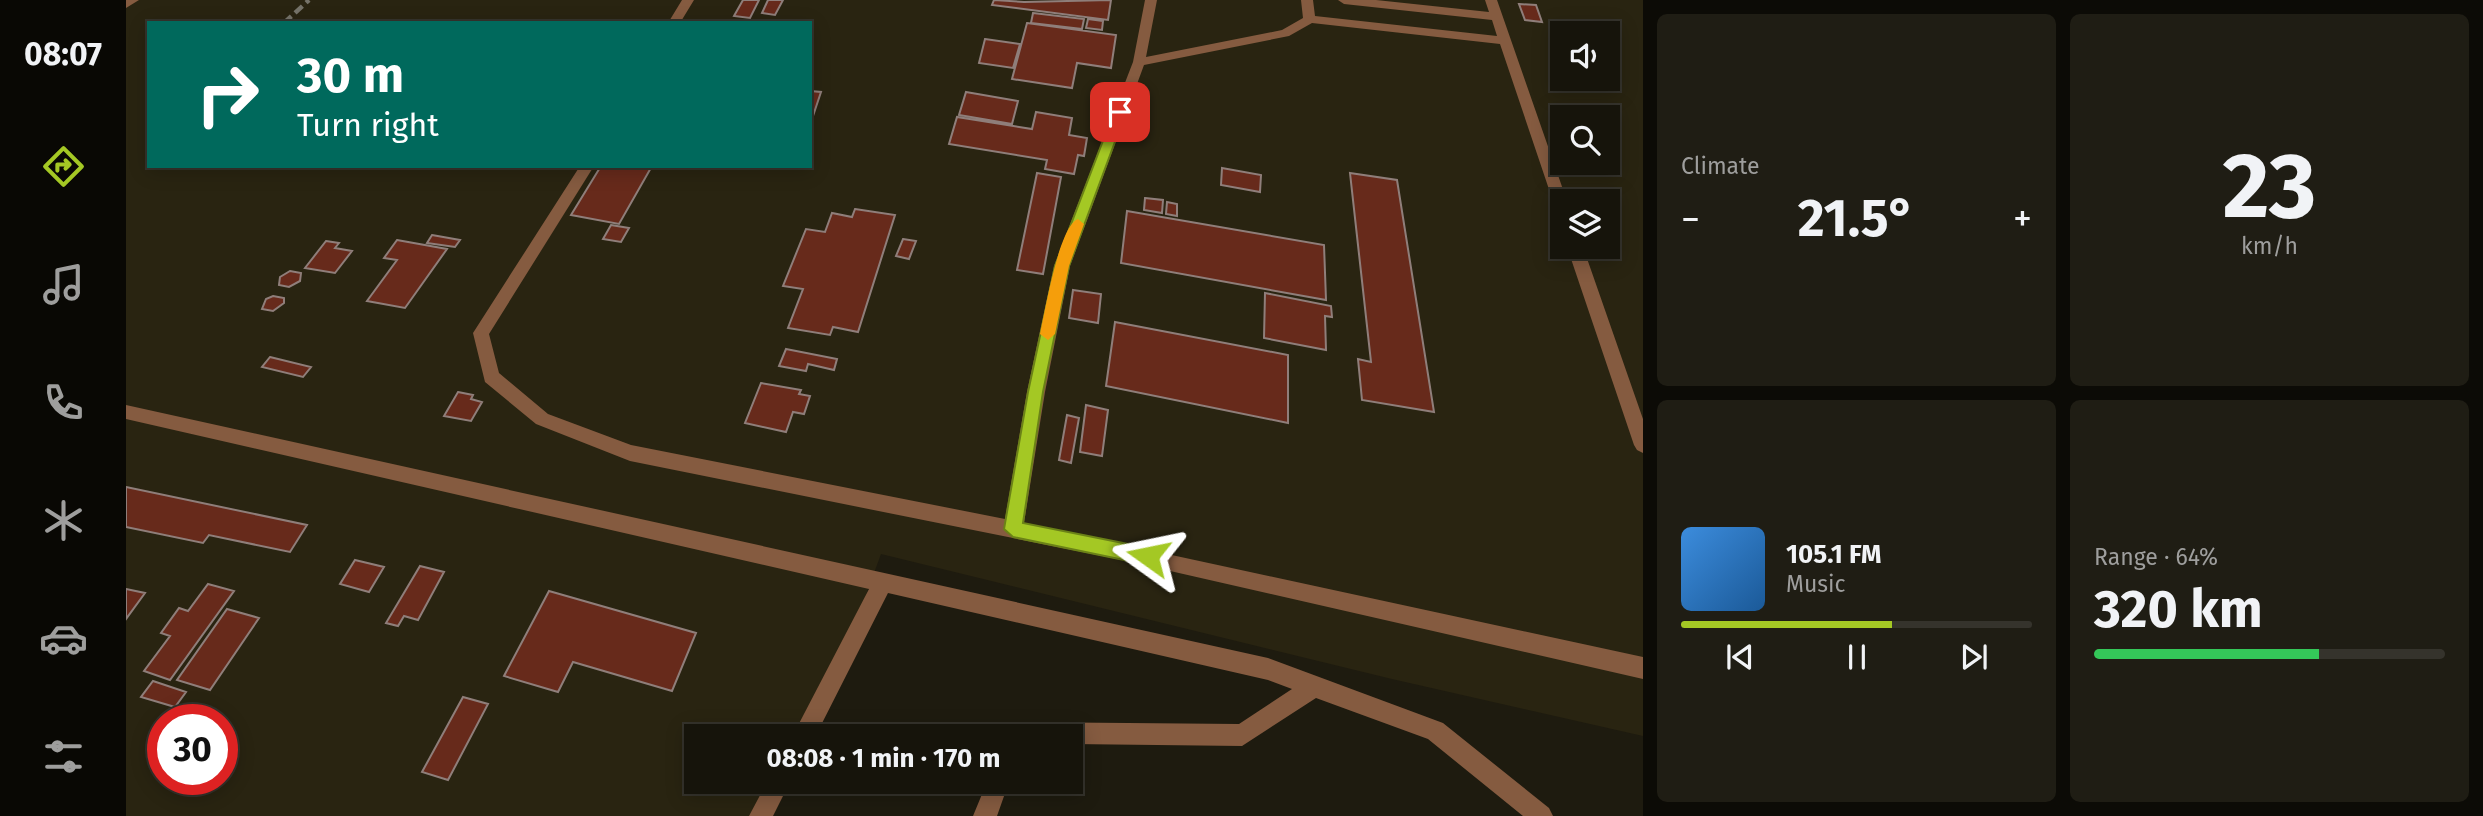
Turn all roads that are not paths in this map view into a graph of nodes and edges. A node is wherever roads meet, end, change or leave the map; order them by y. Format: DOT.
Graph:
graph roads {
  1 [pos="133,0"];
  2 [pos="688,0"];
  3 [pos="1151,0"];
  4 [pos="1307,0"];
  5 [pos="1344,0"];
  6 [pos="1491,0"];
  7 [pos="126,4"];
  8 [pos="1497,17"];
  9 [pos="1308,19"];
  10 [pos="675,21"];
  11 [pos="1504,41"];
  12 [pos="1139,62"];
  13 [pos="586,168"];
  14 [pos="1555,189"];
  15 [pos="1579,259"];
  16 [pos="126,412"];
  17 [pos="1643,445"];
  18 [pos="1013,529"];
  19 [pos="884,581"];
  20 [pos="1643,668"];
  21 [pos="1315,686"];
  22 [pos="810,724"];
  23 [pos="1083,734"];
  24 [pos="773,794"];
  25 [pos="993,794"];
  26 [pos="761,816"];
  27 [pos="985,816"];
  28 [pos="1541,816"];
  1 -- 7 [label="street"];
  2 -- 10 [label="street"];
  3 -- 12 [label="street"];
  4 -- 9 [label="street"];
  5 -- 8 [label="street"];
  6 -- 8 [label="street"];
  8 -- 11 [label="street"];
  9 -- 11 [label="street"];
  9 -- 12 [label="street"];
  11 -- 14 [label="street"];
  12 -- 18 [label="street"];
  13 -- 18 [label="street"];
  15 -- 17 [label="street"];
  16 -- 19 [label="street"];
  18 -- 20 [label="street"];
  19 -- 21 [label="street"];
  19 -- 22 [label="street"];
  21 -- 23 [label="street"];
  21 -- 28 [label="street"];
  24 -- 26 [label="street"];
  25 -- 27 [label="street"];
}
